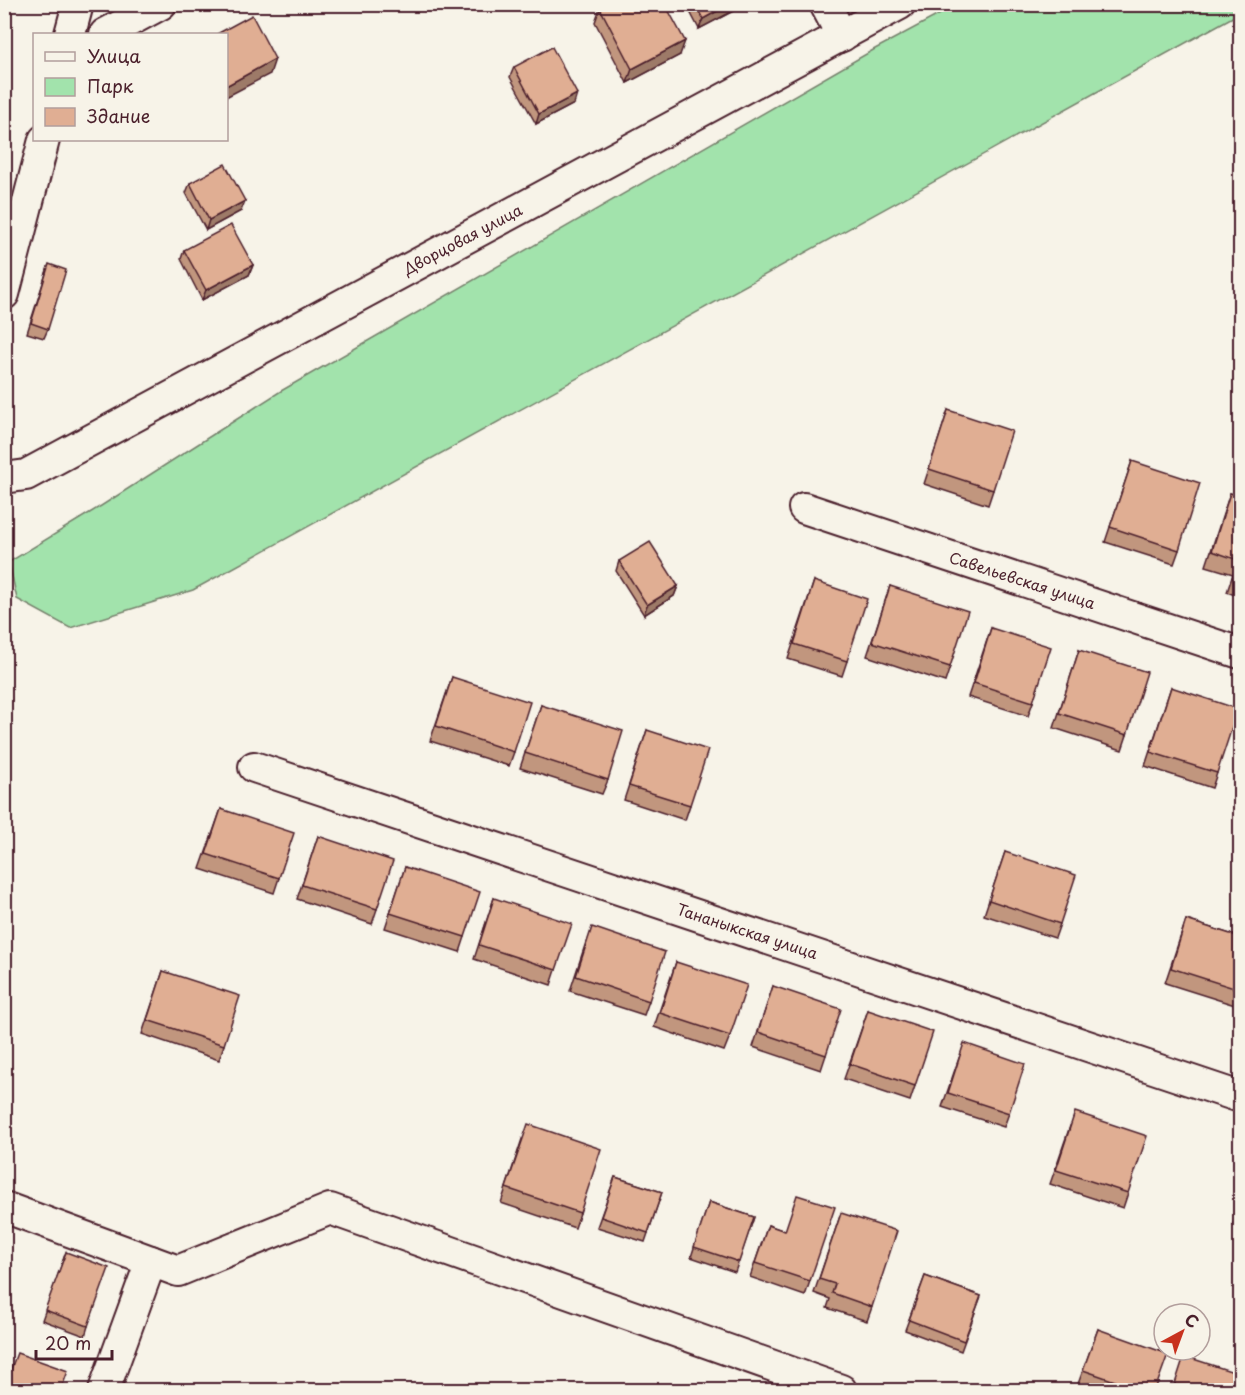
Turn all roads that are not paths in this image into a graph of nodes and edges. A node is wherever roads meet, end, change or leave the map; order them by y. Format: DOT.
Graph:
graph roads {
  1 [pos="78,4"];
  2 [pos="161,4"];
  3 [pos="825,4"];
  4 [pos="900,4"];
  5 [pos="70,33"];
  6 [pos="107,33"];
  7 [pos="842,36"];
  8 [pos="44,141"];
  9 [pos="4,294"];
  10 [pos="15,477"];
  11 [pos="804,508"];
  12 [pos="1240,653"];
  13 [pos="254,767"];
  14 [pos="1240,1097"];
  15 [pos="4,1207"];
  16 [pos="151,1261"];
  17 [pos="104,1390"];
  18 [pos="842,1390"];
  1 -- 5 [label="street"];
  2 -- 6 [label="street"];
  3 -- 7 [label="street"];
  4 -- 7 [label="street, Дворцовая улица"];
  7 -- 10 [label="street, Дворцовая улица"];
  8 -- 9 [label="street"];
  11 -- 12 [label="street, Савельевская улица"];
  13 -- 14 [label="street, Тананыкская улица"];
  15 -- 16 [label="street"];
  16 -- 17 [label="street"];
  16 -- 18 [label="street"];
}
